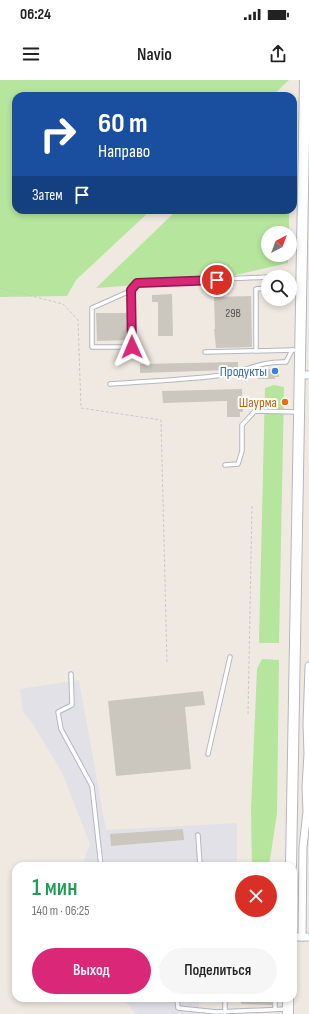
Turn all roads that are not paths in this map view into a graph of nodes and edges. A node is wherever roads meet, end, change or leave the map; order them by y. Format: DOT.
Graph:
graph roads {
  1 [pos="306,80"];
  2 [pos="307,171"];
  3 [pos="306,235"];
  4 [pos="261,277"];
  5 [pos="297,285"];
  6 [pos="302,285"];
  7 [pos="261,289"];
  8 [pos="131,290"];
  9 [pos="296,350"];
  10 [pos="256,351"];
  11 [pos="205,352"];
  12 [pos="304,375"];
  13 [pos="110,384"];
  14 [pos="299,412"];
  15 [pos="226,465"];
  16 [pos="230,657"];
  17 [pos="309,666"];
  18 [pos="71,674"];
  19 [pos="208,754"];
  20 [pos="198,835"];
  21 [pos="101,862"];
  22 [pos="200,862"];
  23 [pos="291,862"];
  24 [pos="306,937"];
  25 [pos="177,1002"];
  26 [pos="225,1002"];
  27 [pos="275,1002"];
  28 [pos="275,1009"];
  29 [pos="288,1011"];
  30 [pos="225,1012"];
  31 [pos="215,1013"];
  1 -- 2 [label="main road"];
  2 -- 3 [label="main road"];
  3 -- 6 [label="main road"];
  4 -- 8 [label="lane"];
  5 -- 6 [label="lane"];
  6 -- 9 [label="main road"];
  7 -- 10 [label="lane"];
  8 -- 8 [label="lane"];
  9 -- 10 [label="lane"];
  9 -- 12 [label="main road"];
  9 -- 13 [label="lane"];
  10 -- 11 [label="lane"];
  12 -- 14 [label="main road"];
  14 -- 15 [label="lane"];
  14 -- 23 [label="main road"];
  16 -- 19 [label="lane"];
  17 -- 24 [label="street"];
  18 -- 21 [label="lane"];
  20 -- 22 [label="lane"];
  25 -- 31 [label="lane"];
  26 -- 30 [label="lane"];
  27 -- 28 [label="lane"];
  28 -- 29 [label="lane"];
  28 -- 30 [label="lane"];
  30 -- 31 [label="lane"];
}
